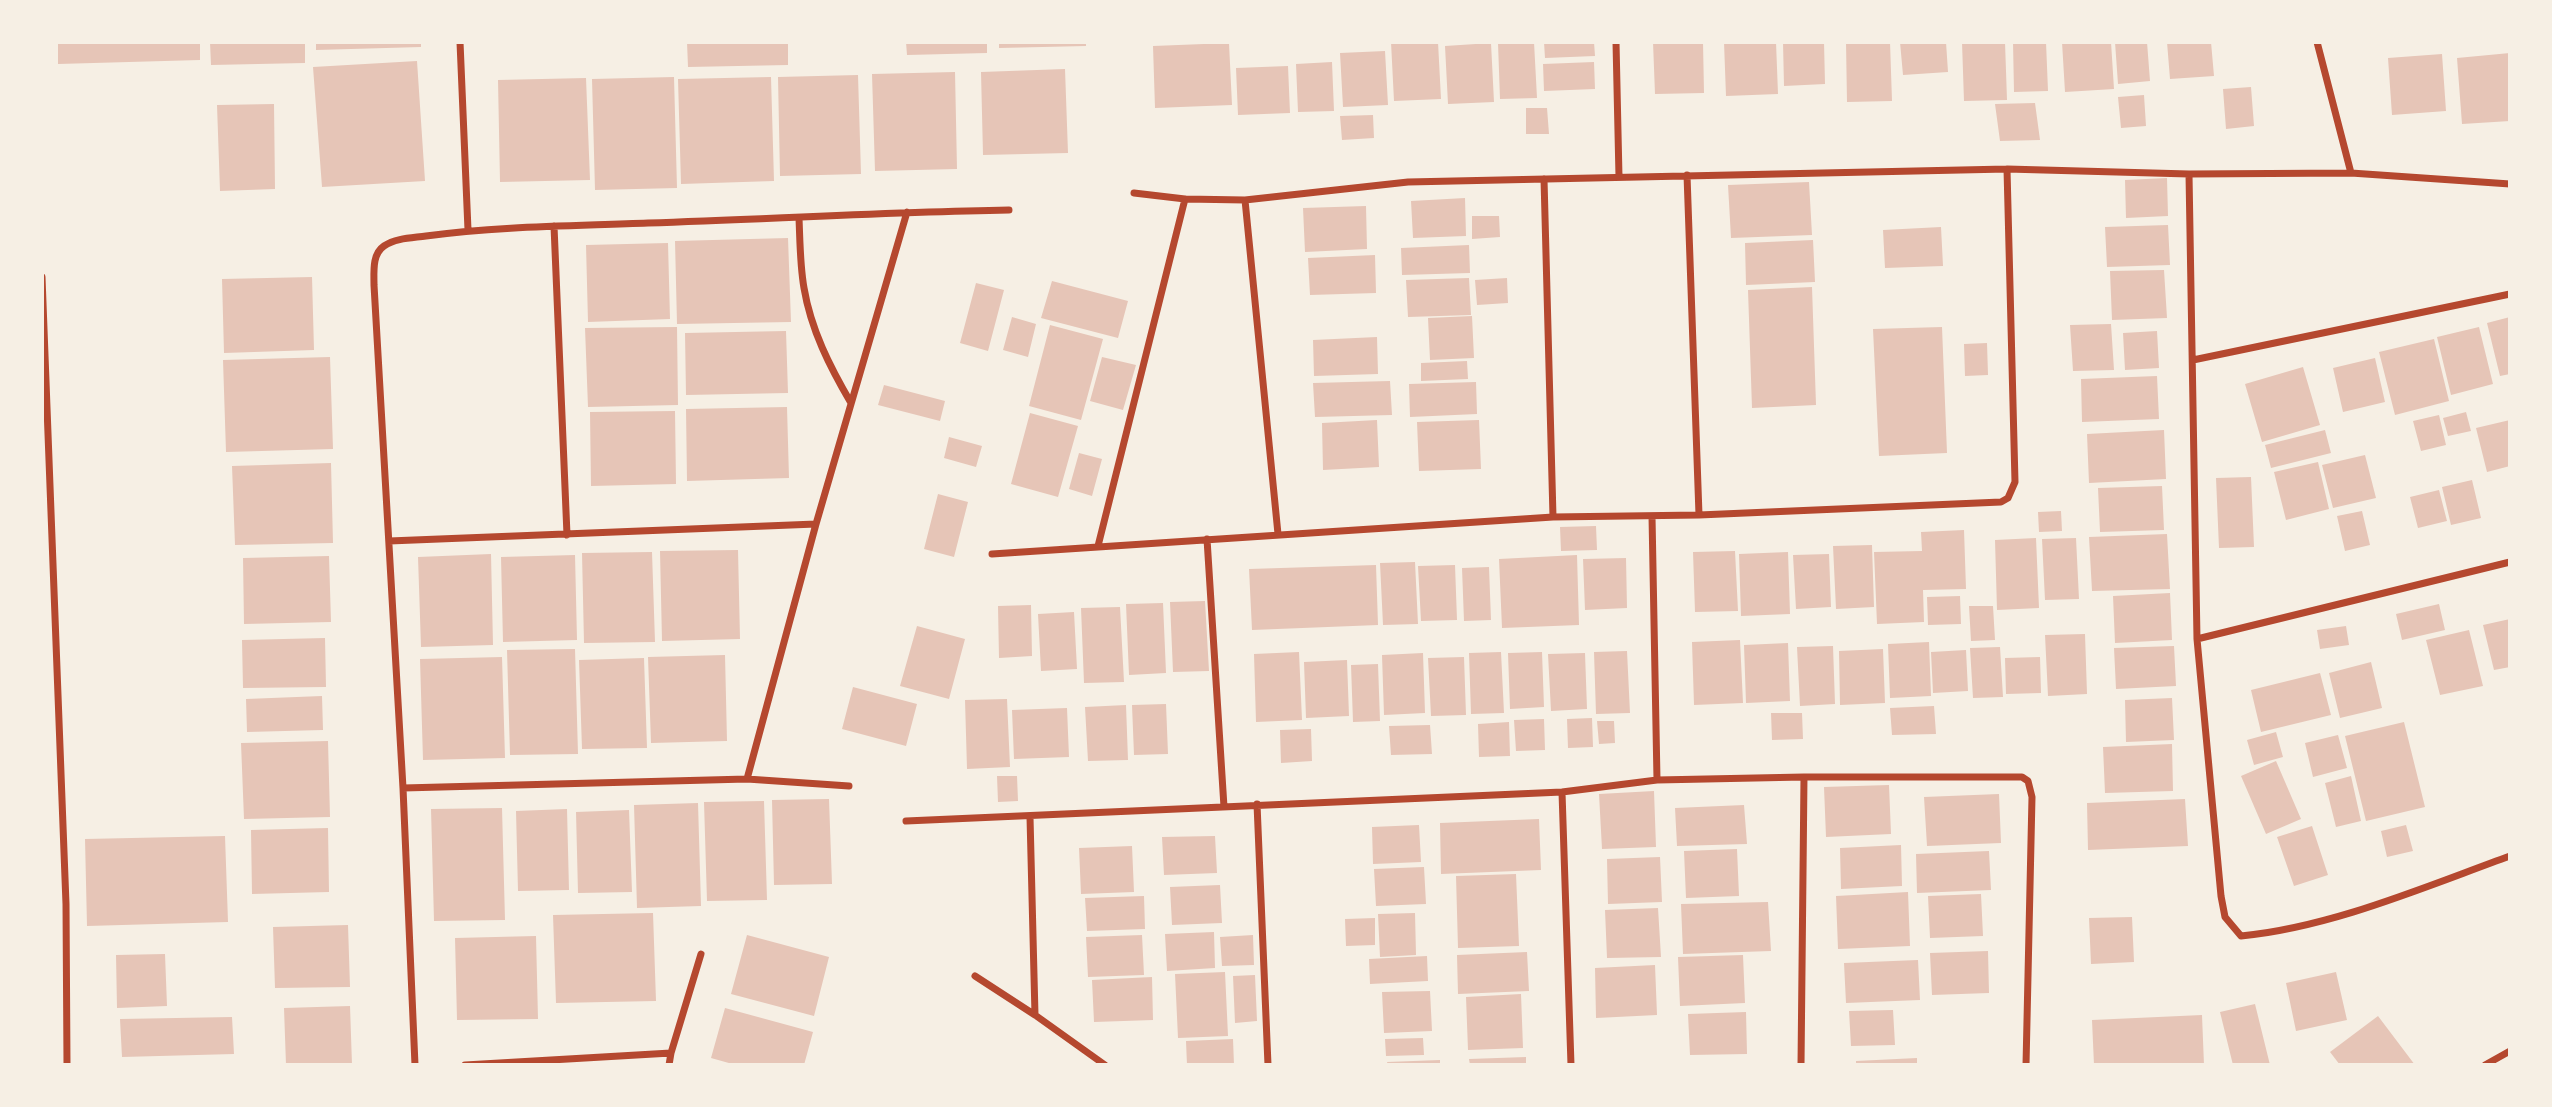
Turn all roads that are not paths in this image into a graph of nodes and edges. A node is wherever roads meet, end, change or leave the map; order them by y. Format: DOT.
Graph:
graph roads {
  1 [pos="1616,42"];
  2 [pos="2317,42"];
  3 [pos="458,43"];
  4 [pos="2007,169"];
  5 [pos="2351,173"];
  6 [pos="2189,174"];
  7 [pos="1687,176"];
  8 [pos="1619,177"];
  9 [pos="1544,179"];
  10 [pos="2510,184"];
  11 [pos="1135,193"];
  12 [pos="1185,199"];
  13 [pos="1245,200"];
  14 [pos="1009,210"];
  15 [pos="906,212"];
  16 [pos="799,218"];
  17 [pos="554,226"];
  18 [pos="468,230"];
  19 [pos="42,277"];
  20 [pos="2510,294"];
  21 [pos="2193,360"];
  22 [pos="851,403"];
  23 [pos="1699,514"];
  24 [pos="1652,516"];
  25 [pos="1553,517"];
  26 [pos="816,524"];
  27 [pos="1278,534"];
  28 [pos="566,535"];
  29 [pos="1207,539"];
  30 [pos="388,541"];
  31 [pos="1098,546"];
  32 [pos="992,554"];
  33 [pos="2510,562"];
  34 [pos="2197,639"];
  35 [pos="1804,777"];
  36 [pos="747,779"];
  37 [pos="1657,780"];
  38 [pos="849,786"];
  39 [pos="403,788"];
  40 [pos="1562,792"];
  41 [pos="1257,804"];
  42 [pos="1224,807"];
  43 [pos="1030,817"];
  44 [pos="906,821"];
  45 [pos="2510,856"];
  46 [pos="701,954"];
  47 [pos="975,976"];
  48 [pos="1035,1014"];
  49 [pos="2510,1051"];
  50 [pos="671,1053"];
  51 [pos="67,1065"];
  52 [pos="415,1065"];
  53 [pos="465,1065"];
  54 [pos="669,1065"];
  55 [pos="1105,1065"];
  56 [pos="1268,1065"];
  57 [pos="1571,1065"];
  58 [pos="1801,1065"];
  59 [pos="2026,1065"];
  60 [pos="2485,1065"];
  1 -- 8 [label="street"];
  2 -- 5 [label="street"];
  3 -- 18 [label="street"];
  4 -- 6 [label="street"];
  4 -- 7 [label="street"];
  4 -- 23 [label="street"];
  5 -- 6 [label="street"];
  5 -- 10 [label="street"];
  6 -- 21 [label="street"];
  7 -- 8 [label="street"];
  7 -- 23 [label="street"];
  8 -- 9 [label="street"];
  9 -- 13 [label="street"];
  9 -- 25 [label="street"];
  11 -- 12 [label="street"];
  12 -- 13 [label="street"];
  12 -- 31 [label="street"];
  13 -- 27 [label="street"];
  14 -- 15 [label="street"];
  15 -- 16 [label="street"];
  15 -- 22 [label="street"];
  16 -- 17 [label="street"];
  16 -- 22 [label="street"];
  17 -- 18 [label="street"];
  17 -- 28 [label="street"];
  18 -- 30 [label="street"];
  19 -- 51 [label="street"];
  20 -- 21 [label="street"];
  21 -- 34 [label="street"];
  22 -- 26 [label="street"];
  23 -- 24 [label="street"];
  24 -- 25 [label="street"];
  24 -- 37 [label="street"];
  25 -- 27 [label="street"];
  26 -- 28 [label="street"];
  26 -- 36 [label="street"];
  27 -- 29 [label="street"];
  28 -- 30 [label="street"];
  29 -- 31 [label="street"];
  29 -- 42 [label="street"];
  30 -- 39 [label="street"];
  31 -- 32 [label="street"];
  33 -- 34 [label="street"];
  34 -- 45 [label="street"];
  35 -- 37 [label="street"];
  35 -- 58 [label="street"];
  35 -- 59 [label="street"];
  36 -- 38 [label="street"];
  36 -- 39 [label="street"];
  37 -- 40 [label="street"];
  39 -- 52 [label="street"];
  40 -- 41 [label="street"];
  40 -- 57 [label="street"];
  41 -- 42 [label="street"];
  41 -- 56 [label="street"];
  42 -- 43 [label="street"];
  43 -- 44 [label="street"];
  43 -- 48 [label="street"];
  46 -- 50 [label="street"];
  47 -- 48 [label="street"];
  48 -- 55 [label="street"];
  49 -- 60 [label="street"];
  50 -- 53 [label="street"];
  50 -- 54 [label="street"];
}
